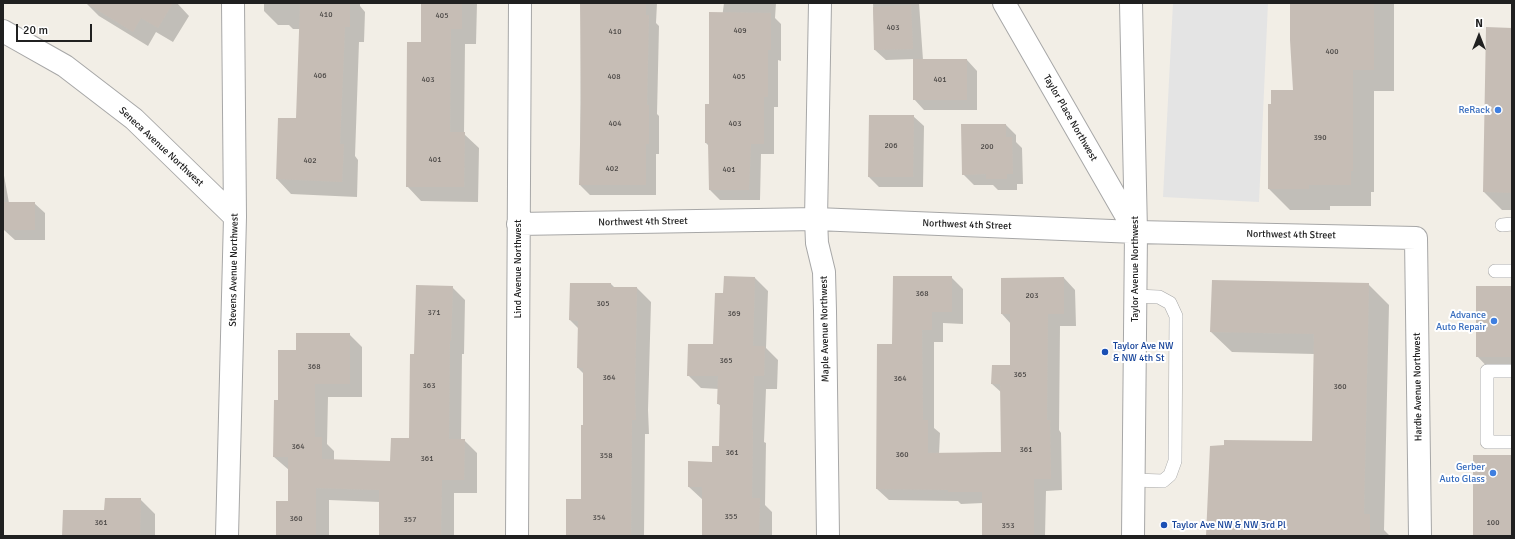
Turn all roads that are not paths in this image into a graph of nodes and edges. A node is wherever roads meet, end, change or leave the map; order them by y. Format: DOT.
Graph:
graph roads {
  1 [pos="233,3"];
  2 [pos="520,3"];
  3 [pos="820,3"];
  4 [pos="1004,3"];
  5 [pos="1131,3"];
  6 [pos="3,31"];
  7 [pos="235,217"];
  8 [pos="816,219"];
  9 [pos="518,224"];
  10 [pos="1136,232"];
  11 [pos="1416,238"];
  12 [pos="1495,271"];
  13 [pos="1512,271"];
  14 [pos="1135,296"];
  15 [pos="1512,371"];
  16 [pos="1512,442"];
  17 [pos="1133,480"];
  18 [pos="227,536"];
  19 [pos="517,536"];
  20 [pos="828,536"];
  21 [pos="1133,536"];
  22 [pos="1420,536"];
  1 -- 7 [label="street, Stevens Avenue Northwest"];
  2 -- 9 [label="street, Lind Avenue Northwest"];
  3 -- 8 [label="street, Maple Avenue Northwest"];
  4 -- 10 [label="street, Taylor Place Northwest"];
  5 -- 10 [label="street, Taylor Avenue Northwest"];
  6 -- 7 [label="street, Seneca Avenue Northwest"];
  7 -- 18 [label="street, Stevens Avenue Northwest"];
  8 -- 9 [label="street, Northwest 4th Street"];
  8 -- 10 [label="street, Northwest 4th Street"];
  8 -- 20 [label="street, Maple Avenue Northwest"];
  9 -- 19 [label="street, Lind Avenue Northwest"];
  10 -- 11 [label="street, Northwest 4th Street"];
  10 -- 14 [label="street, Taylor Avenue Northwest"];
  11 -- 22 [label="street, Hardie Avenue Northwest"];
  12 -- 13 [label="lane"];
  14 -- 17 [label="street, Taylor Avenue Northwest"];
  14 -- 17 [label="lane"];
  15 -- 16 [label="lane"];
  17 -- 21 [label="street, Taylor Avenue Northwest"];
}
